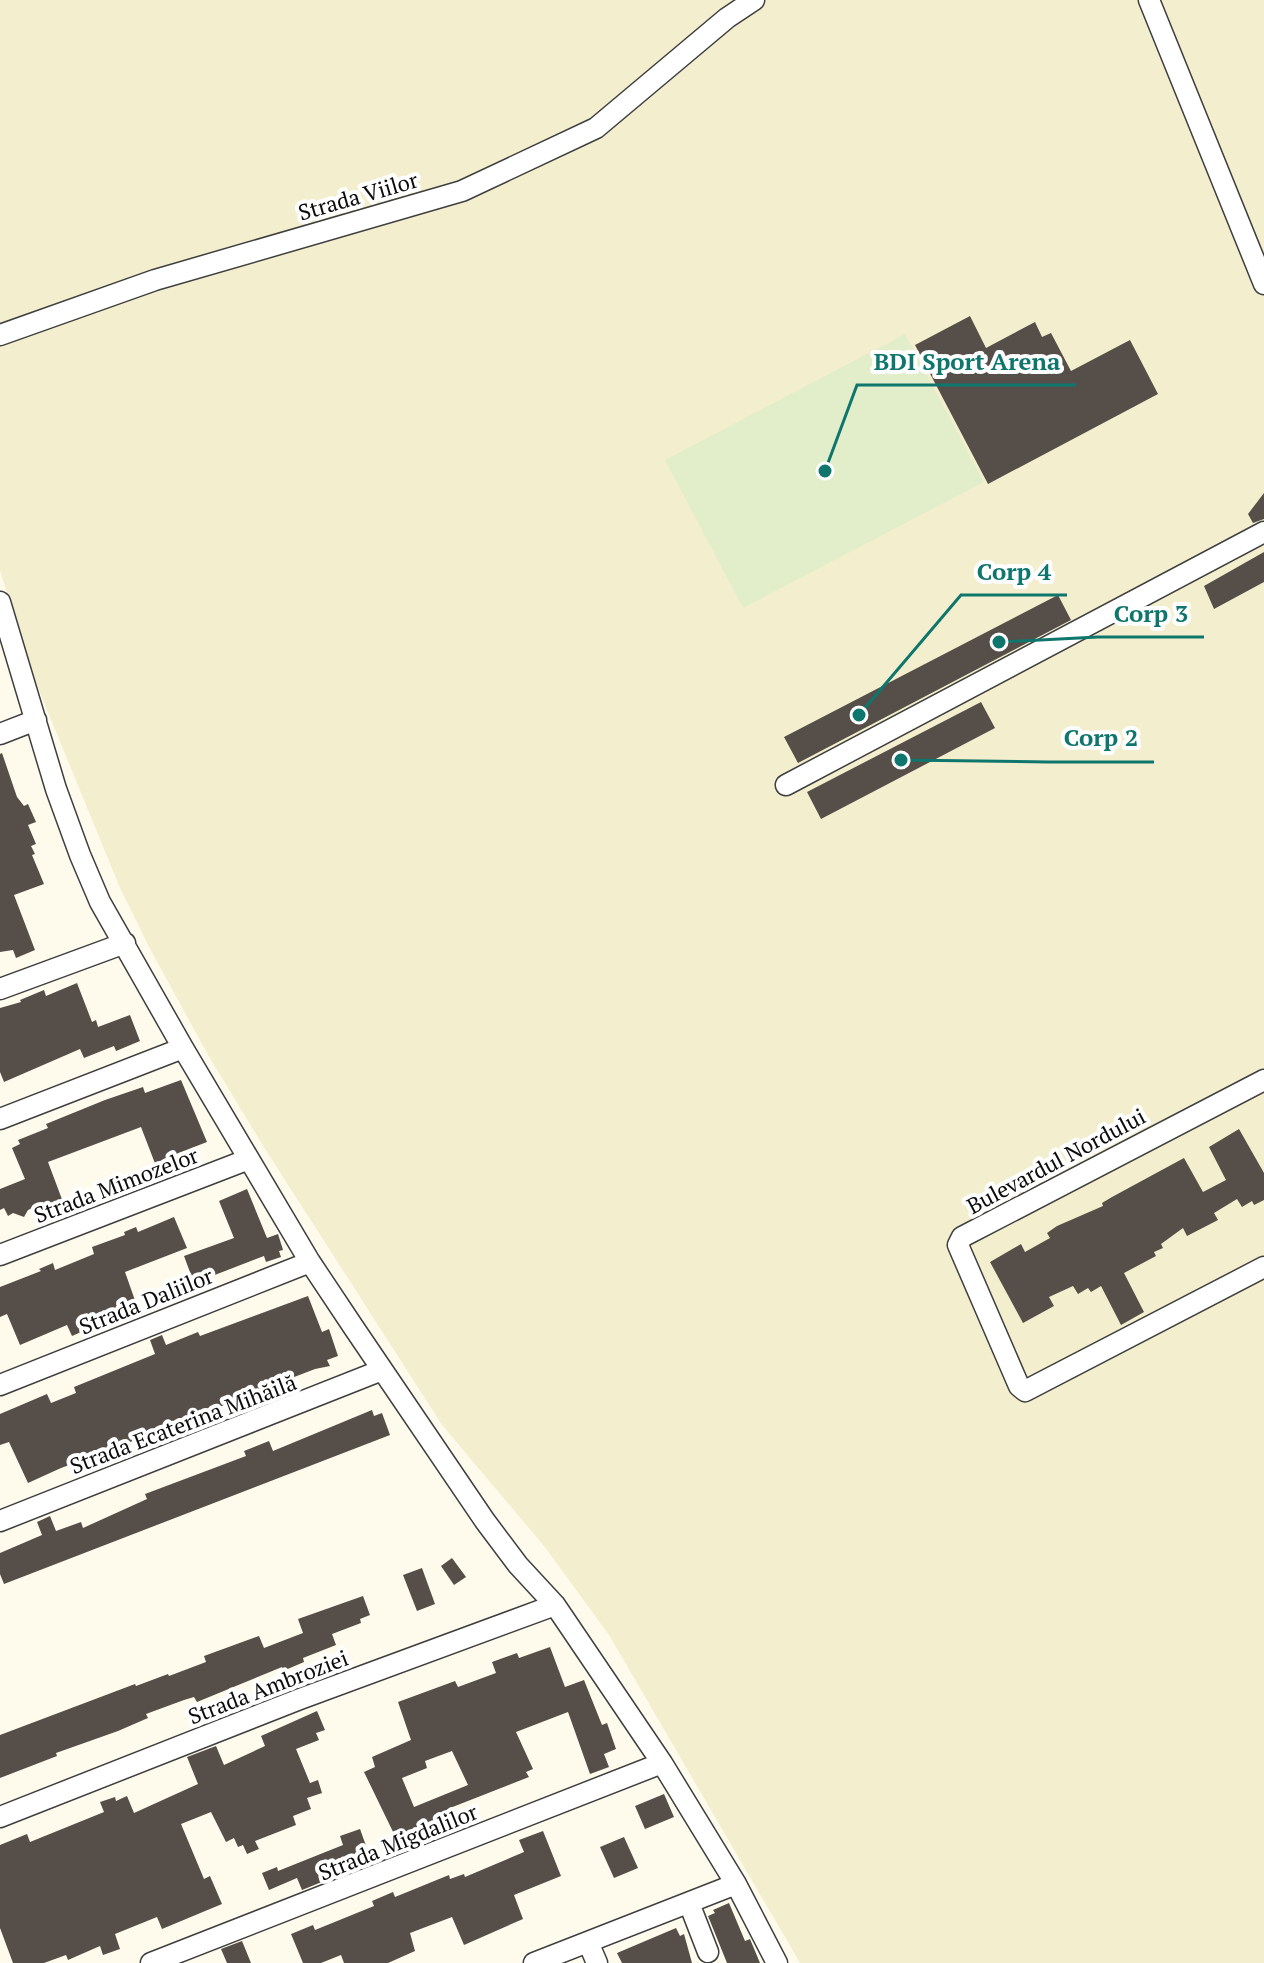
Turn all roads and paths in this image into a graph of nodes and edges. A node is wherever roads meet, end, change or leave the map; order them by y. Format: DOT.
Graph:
graph roads {
  1 [pos="754,0"];
  2 [pos="1149,0"];
  3 [pos="1264,284"];
  4 [pos="0,335"];
  5 [pos="1264,532"];
  6 [pos="0,602"];
  7 [pos="36,720"];
  8 [pos="0,734"];
  9 [pos="786,785"];
  10 [pos="125,943"];
  11 [pos="0,989"];
  12 [pos="183,1048"];
  13 [pos="1264,1080"];
  14 [pos="0,1119"];
  15 [pos="249,1159"];
  16 [pos="0,1255"];
  17 [pos="310,1262"];
  18 [pos="1264,1267"];
  19 [pos="382,1370"];
  20 [pos="0,1385"];
  21 [pos="0,1521"];
  22 [pos="555,1605"];
  23 [pos="662,1763"];
  24 [pos="0,1817"];
  25 [pos="736,1884"];
  26 [pos="689,1903"];
  27 [pos="588,1942"];
  28 [pos="708,1952"];
  29 [pos="151,1963"];
  30 [pos="534,1963"];
  31 [pos="597,1963"];
  32 [pos="777,1963"];
  1 -- 4 [label="street, Strada Viilor"];
  2 -- 3 [label="street"];
  5 -- 9 [label="street"];
  6 -- 7 [label="street"];
  7 -- 8 [label="street"];
  7 -- 10 [label="street"];
  10 -- 11 [label="street"];
  10 -- 12 [label="street"];
  12 -- 14 [label="street"];
  12 -- 15 [label="street"];
  13 -- 18 [label="street, Bulevardul Nordului"];
  15 -- 16 [label="street, Strada Mimozelor"];
  15 -- 17 [label="street"];
  17 -- 19 [label="street"];
  17 -- 20 [label="street, Strada Daliilor"];
  19 -- 21 [label="street, Strada Ecaterina Mihăilă"];
  19 -- 22 [label="street"];
  22 -- 23 [label="street"];
  22 -- 24 [label="street, Strada Ambroziei"];
  23 -- 25 [label="street"];
  23 -- 29 [label="street, Strada Migdalilor"];
  25 -- 26 [label="street"];
  25 -- 32 [label="street"];
  26 -- 27 [label="street"];
  26 -- 28 [label="street"];
  27 -- 30 [label="street"];
  27 -- 31 [label="street"];
}
